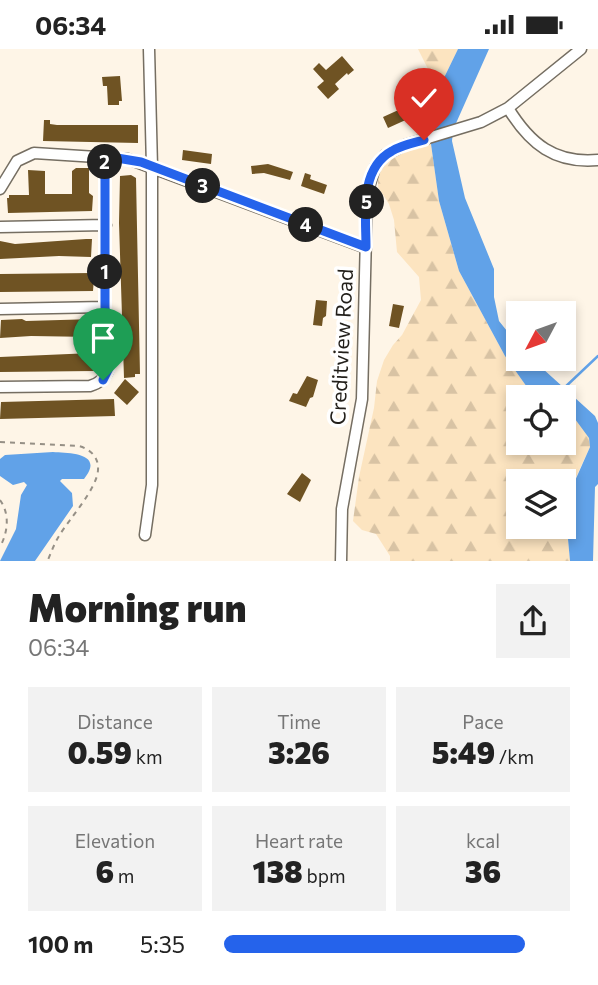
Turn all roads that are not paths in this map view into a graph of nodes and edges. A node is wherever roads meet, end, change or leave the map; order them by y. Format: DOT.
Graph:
graph roads {
  1 [pos="149,49"];
  2 [pos="581,49"];
  3 [pos="508,108"];
  4 [pos="105,156"];
  5 [pos="598,160"];
  6 [pos="152,167"];
  7 [pos="0,189"];
  8 [pos="106,225"];
  9 [pos="0,227"];
  10 [pos="366,247"];
  11 [pos="105,307"];
  12 [pos="0,309"];
  13 [pos="0,387"];
  14 [pos="145,535"];
  15 [pos="341,561"];
  1 -- 6 [label="street"];
  2 -- 3 [label="street, Creditview Road"];
  3 -- 5 [label="street"];
  3 -- 10 [label="street, Creditview Road"];
  4 -- 6 [label="street"];
  4 -- 7 [label="street"];
  4 -- 8 [label="street"];
  6 -- 10 [label="street"];
  6 -- 14 [label="street"];
  8 -- 9 [label="street"];
  8 -- 11 [label="street"];
  10 -- 15 [label="street, Creditview Road"];
  11 -- 12 [label="street"];
  11 -- 13 [label="street"];
}
